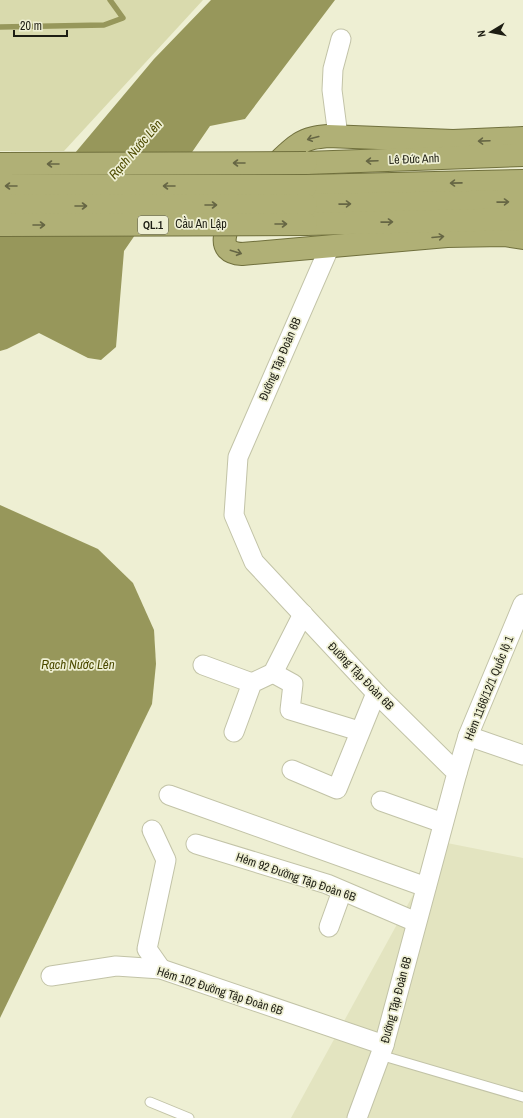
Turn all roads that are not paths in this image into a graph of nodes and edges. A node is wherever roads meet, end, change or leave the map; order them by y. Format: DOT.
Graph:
graph roads {
  1 [pos="341,39"];
  2 [pos="338,136"];
  3 [pos="523,138"];
  4 [pos="523,156"];
  5 [pos="0,164"];
  6 [pos="523,181"];
  7 [pos="0,186"];
  8 [pos="523,201"];
  9 [pos="306,205"];
  10 [pos="0,206"];
  11 [pos="523,219"];
  12 [pos="0,225"];
  13 [pos="523,238"];
  14 [pos="330,246"];
  15 [pos="523,604"];
  16 [pos="302,614"];
  17 [pos="203,665"];
  18 [pos="273,673"];
  19 [pos="252,683"];
  20 [pos="378,695"];
  21 [pos="359,731"];
  22 [pos="234,732"];
  23 [pos="468,736"];
  24 [pos="523,755"];
  25 [pos="292,770"];
  26 [pos="457,773"];
  27 [pos="169,795"];
  28 [pos="380,801"];
  29 [pos="443,823"];
  30 [pos="152,830"];
  31 [pos="196,844"];
  32 [pos="426,887"];
  33 [pos="342,891"];
  34 [pos="416,922"];
  35 [pos="329,927"];
  36 [pos="161,969"];
  37 [pos="51,976"];
  38 [pos="382,1050"];
  39 [pos="523,1097"];
  40 [pos="150,1102"];
  41 [pos="189,1118"];
  42 [pos="357,1118"];
  1 -- 2 [label="street"];
  3 -- 2 [label="highway, one-way"];
  2 -- 14 [label="highway, one-way"];
  4 -- 5 [label="highway, Lê Đức Anh, one-way, bridge"];
  6 -- 9 [label="highway, Lê Đức Anh / QL.1, one-way"];
  9 -- 7 [label="highway, QL.1, one-way, bridge"];
  9 -- 8 [label="highway, QL.1, one-way"];
  10 -- 9 [label="highway, Cầu An Lập / QL.1, one-way, bridge"];
  9 -- 11 [label="highway, QL.1, one-way"];
  12 -- 9 [label="highway, Cầu An Lập / QL.1, one-way, bridge"];
  14 -- 13 [label="highway, one-way"];
  14 -- 16 [label="street, Đường Tập Đoàn 6B"];
  15 -- 23 [label="street, Hẻm 1166/12/1 Quốc lộ 1"];
  16 -- 18 [label="street"];
  16 -- 20 [label="street, Đường Tập Đoàn 6B"];
  17 -- 19 [label="street"];
  18 -- 19 [label="street"];
  18 -- 21 [label="street"];
  19 -- 22 [label="street"];
  20 -- 21 [label="street"];
  20 -- 26 [label="street, Đường Tập Đoàn 6B"];
  21 -- 25 [label="street"];
  23 -- 24 [label="street"];
  23 -- 26 [label="street, Hẻm 1166/12/1 Quốc lộ 1"];
  26 -- 29 [label="street, Đường Tập Đoàn 6B"];
  27 -- 32 [label="street"];
  28 -- 29 [label="street"];
  29 -- 32 [label="street, Đường Tập Đoàn 6B"];
  30 -- 36 [label="street"];
  31 -- 33 [label="street, Hẻm 92 Đường Tập Đoàn 6B"];
  32 -- 34 [label="street, Đường Tập Đoàn 6B"];
  33 -- 34 [label="street, Hẻm 92 Đường Tập Đoàn 6B"];
  33 -- 35 [label="street"];
  34 -- 38 [label="street, Đường Tập Đoàn 6B"];
  36 -- 37 [label="street, Hẻm 102 Đường Tập Đoàn 6B"];
  36 -- 38 [label="street, Hẻm 102 Đường Tập Đoàn 6B"];
  38 -- 39 [label="lane"];
  38 -- 42 [label="street, Đường Tập Đoàn 6B"];
  40 -- 41 [label="lane"];
}
